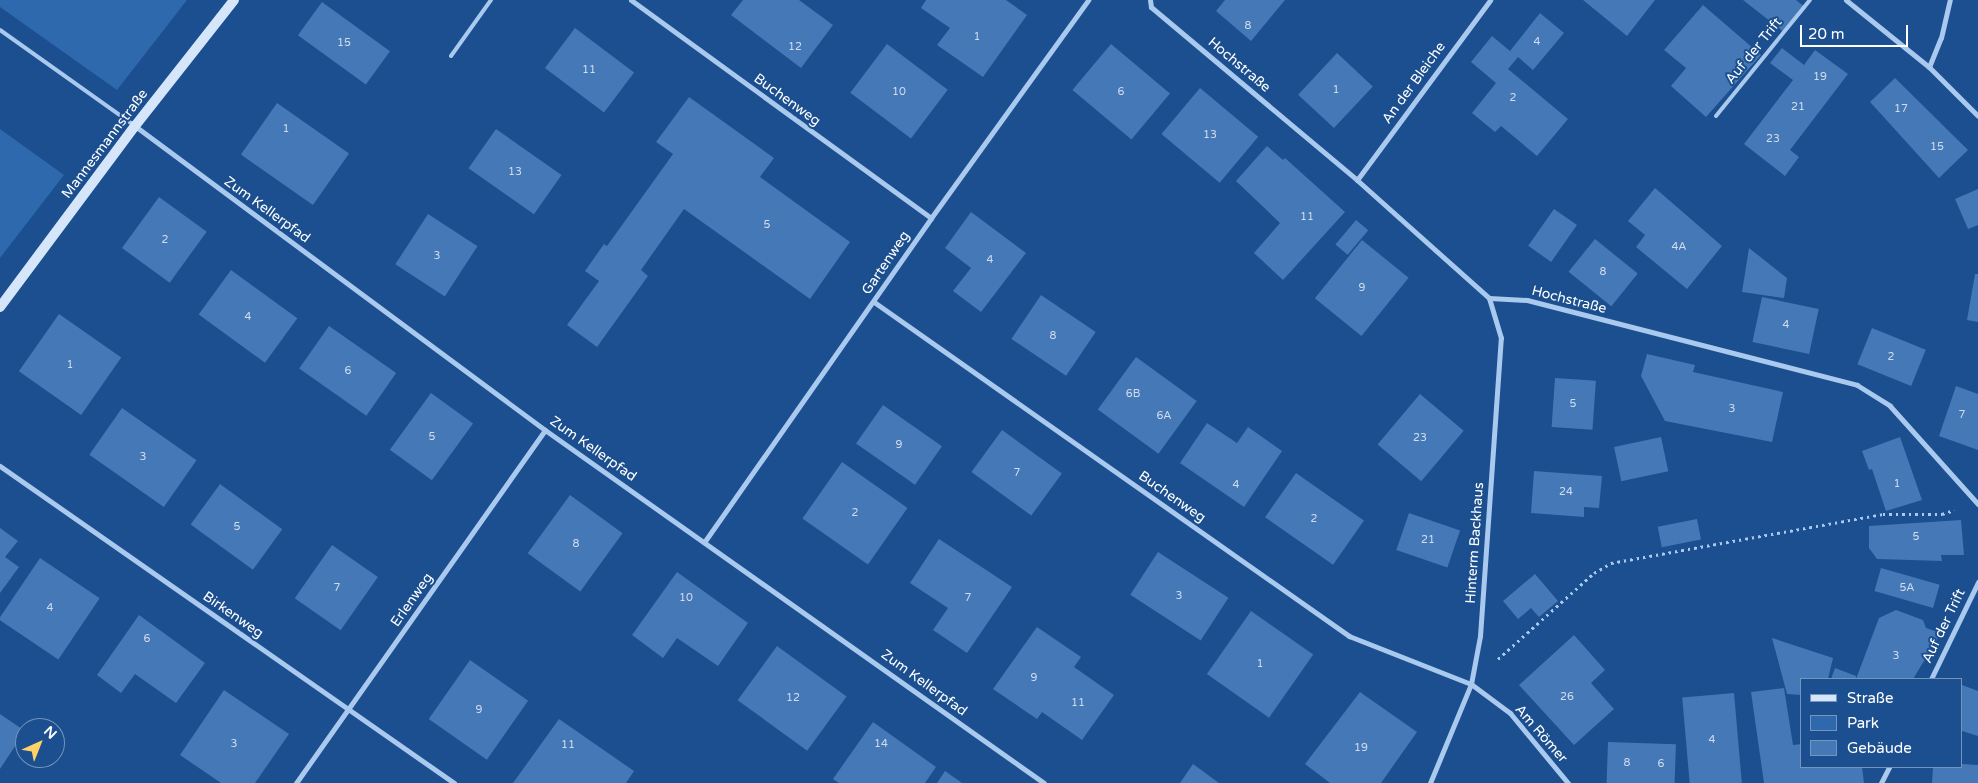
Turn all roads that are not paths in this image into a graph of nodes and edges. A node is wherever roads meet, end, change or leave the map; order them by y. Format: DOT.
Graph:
graph roads {
  1 [pos="234,0"];
  2 [pos="491,0"];
  3 [pos="631,0"];
  4 [pos="1088,0"];
  5 [pos="1150,0"];
  6 [pos="1490,0"];
  7 [pos="1810,0"];
  8 [pos="1846,0"];
  9 [pos="1950,0"];
  10 [pos="0,30"];
  11 [pos="451,56"];
  12 [pos="1929,67"];
  13 [pos="1716,116"];
  14 [pos="1978,116"];
  15 [pos="135,126"];
  16 [pos="1357,180"];
  17 [pos="931,218"];
  18 [pos="1489,298"];
  19 [pos="874,302"];
  20 [pos="0,307"];
  21 [pos="545,430"];
  22 [pos="0,466"];
  23 [pos="1978,504"];
  24 [pos="705,541"];
  25 [pos="1978,582"];
  26 [pos="1931,678"];
  27 [pos="1471,684"];
  28 [pos="349,709"];
  29 [pos="1888,768"];
  30 [pos="296,783"];
  31 [pos="454,783"];
  32 [pos="1044,783"];
  33 [pos="1430,783"];
  34 [pos="1568,783"];
  35 [pos="1881,783"];
  1 -- 15 [label="street, Mannesmannstraße"];
  2 -- 11 [label="lane"];
  3 -- 17 [label="street, Buchenweg"];
  4 -- 17 [label="street, Gartenweg"];
  5 -- 16 [label="street, Hochstraße"];
  6 -- 16 [label="street, An der Bleiche"];
  7 -- 13 [label="lane, Auf der Trift"];
  8 -- 12 [label="street"];
  9 -- 12 [label="street"];
  10 -- 15 [label="lane"];
  12 -- 14 [label="street"];
  15 -- 20 [label="street, Mannesmannstraße"];
  15 -- 21 [label="street, Zum Kellerpfad"];
  16 -- 18 [label="street, Hochstraße"];
  17 -- 19 [label="street, Gartenweg"];
  18 -- 23 [label="street, Hochstraße"];
  18 -- 27 [label="street, Hinterm Backhaus"];
  19 -- 24 [label="street, Gartenweg"];
  19 -- 27 [label="street, Buchenweg"];
  21 -- 24 [label="street, Zum Kellerpfad"];
  21 -- 28 [label="street, Erlenweg"];
  22 -- 28 [label="street, Birkenweg"];
  24 -- 32 [label="street, Zum Kellerpfad"];
  25 -- 26 [label="street, Auf der Trift"];
  27 -- 33 [label="street, Hinterm Backhaus"];
  27 -- 34 [label="street, Am Römer"];
  28 -- 30 [label="street, Erlenweg"];
  28 -- 31 [label="street, Birkenweg"];
  29 -- 35 [label="street"];
}
